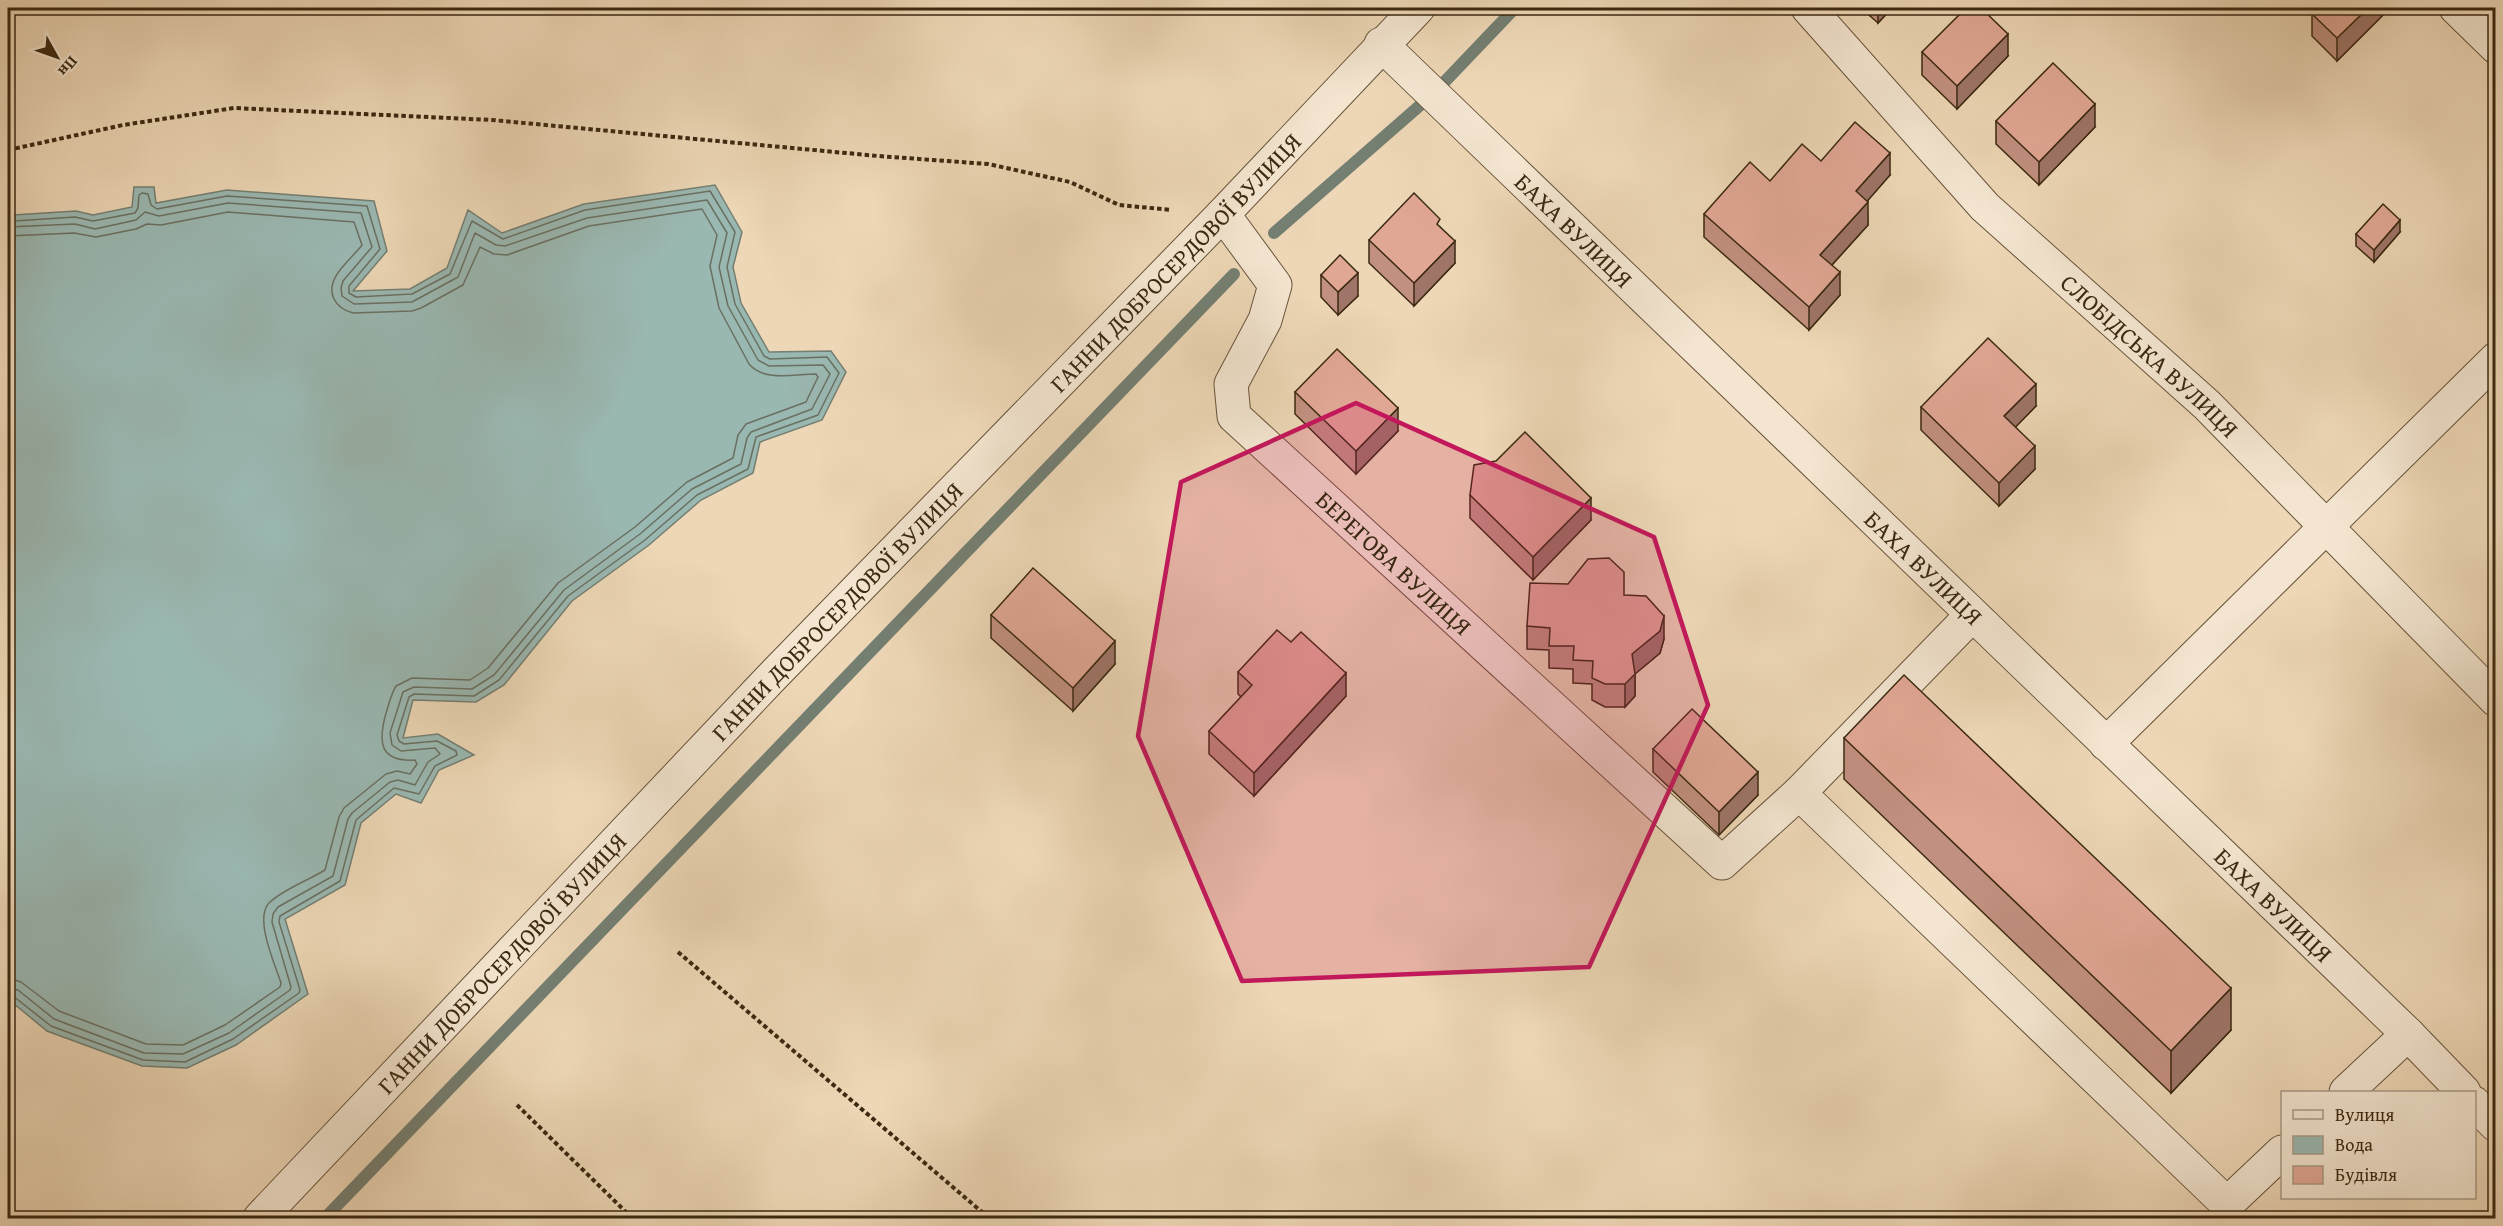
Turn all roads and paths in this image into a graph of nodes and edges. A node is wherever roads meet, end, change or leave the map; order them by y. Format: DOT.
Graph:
graph roads {
  1 [pos="1418,8"];
  2 [pos="1808,8"];
  3 [pos="2456,8"];
  4 [pos="1381,44"];
  5 [pos="2496,47"];
  6 [pos="8,150"];
  7 [pos="1223,214"];
  8 [pos="2496,359"];
  9 [pos="2326,527"];
  10 [pos="1972,615"];
  11 [pos="2496,700"];
  12 [pos="2106,744"];
  13 [pos="1799,793"];
  14 [pos="678,952"];
  15 [pos="2408,1034"];
  16 [pos="2347,1091"];
  17 [pos="2463,1091"];
  18 [pos="2476,1104"];
  19 [pos="517,1105"];
  20 [pos="2496,1125"];
  21 [pos="2281,1154"];
  22 [pos="260,1218"];
  23 [pos="632,1218"];
  24 [pos="989,1218"];
  1 -- 4 [label="street, ГАННИ ДОБРОСЕРДОВОЇ ВУЛИЦЯ"];
  2 -- 9 [label="street, СЛОБІДСЬКА ВУЛИЦЯ"];
  3 -- 5 [label="street"];
  4 -- 7 [label="street, ГАННИ ДОБРОСЕРДОВОЇ ВУЛИЦЯ"];
  4 -- 10 [label="street, БАХА ВУЛИЦЯ"];
  6 -- 7 [label="path"];
  7 -- 13 [label="street, БЕРЕГОВА ВУЛИЦЯ"];
  7 -- 22 [label="street, ГАННИ ДОБРОСЕРДОВОЇ ВУЛИЦЯ"];
  8 -- 9 [label="street"];
  9 -- 11 [label="street, СЛОБІДСЬКА ВУЛИЦЯ"];
  9 -- 12 [label="street"];
  10 -- 12 [label="street, БАХА ВУЛИЦЯ"];
  10 -- 13 [label="street"];
  12 -- 15 [label="street, БАХА ВУЛИЦЯ"];
  13 -- 21 [label="street"];
  14 -- 24 [label="path"];
  15 -- 16 [label="street"];
  15 -- 17 [label="street, БАХА ВУЛИЦЯ"];
  18 -- 20 [label="street"];
  19 -- 23 [label="path"];
}
